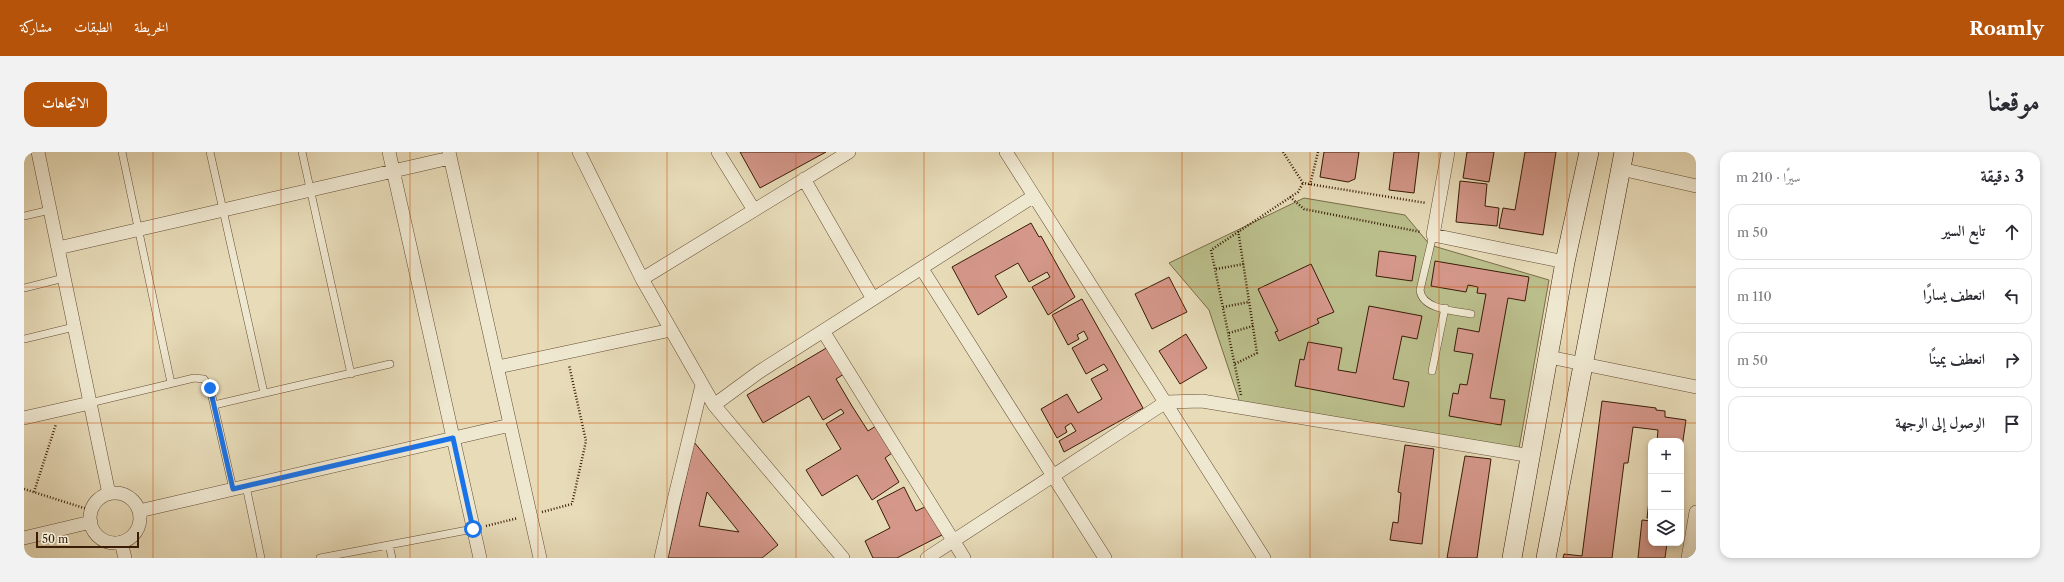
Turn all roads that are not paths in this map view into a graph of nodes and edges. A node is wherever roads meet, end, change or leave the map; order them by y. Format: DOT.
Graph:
graph roads {
  1 [pos="38,152"];
  2 [pos="122,152"];
  3 [pos="210,152"];
  4 [pos="302,152"];
  5 [pos="389,152"];
  6 [pos="579,152"];
  7 [pos="718,152"];
  8 [pos="849,152"];
  9 [pos="1006,152"];
  10 [pos="1448,152"];
  11 [pos="1589,152"];
  12 [pos="449,155"];
  13 [pos="1622,160"];
  14 [pos="393,171"];
  15 [pos="804,179"];
  16 [pos="1696,186"];
  17 [pos="310,190"];
  18 [pos="1034,196"];
  19 [pos="50,210"];
  20 [pos="223,210"];
  21 [pos="754,210"];
  22 [pos="24,216"];
  23 [pos="138,229"];
  24 [pos="1432,235"];
  25 [pos="58,248"];
  26 [pos="1566,262"];
  27 [pos="922,269"];
  28 [pos="64,278"];
  29 [pos="642,279"];
  30 [pos="24,288"];
  31 [pos="873,299"];
  32 [pos="1445,308"];
  33 [pos="1471,314"];
  34 [pos="74,327"];
  35 [pos="671,330"];
  36 [pos="823,331"];
  37 [pos="24,339"];
  38 [pos="1550,357"];
  39 [pos="390,364"];
  40 [pos="1583,364"];
  41 [pos="498,367"];
  42 [pos="1432,371"];
  43 [pos="351,374"];
  44 [pos="171,383"];
  45 [pos="702,385"];
  46 [pos="1696,387"];
  47 [pos="264,393"];
  48 [pos="1166,402"];
  49 [pos="90,403"];
  50 [pos="214,404"];
  51 [pos="714,405"];
  52 [pos="24,418"];
  53 [pos="510,425"];
  54 [pos="453,438"];
  55 [pos="1531,456"];
  56 [pos="1053,476"];
  57 [pos="240,488"];
  58 [pos="109,494"];
  59 [pos="139,511"];
  60 [pos="1696,512"];
  61 [pos="91,516"];
  62 [pos="473,529"];
  63 [pos="24,538"];
  64 [pos="953,540"];
  65 [pos="121,542"];
  66 [pos="389,545"];
  67 [pos="125,558"];
  68 [pos="260,558"];
  69 [pos="320,558"];
  70 [pos="392,558"];
  71 [pos="480,558"];
  72 [pos="540,558"];
  73 [pos="661,558"];
  74 [pos="843,558"];
  75 [pos="927,558"];
  76 [pos="964,558"];
  77 [pos="1105,558"];
  78 [pos="1264,558"];
  79 [pos="1512,558"];
  80 [pos="1546,558"];
  81 [pos="1688,558"];
  1 -- 19 [label="street"];
  2 -- 23 [label="lane"];
  3 -- 20 [label="lane"];
  4 -- 17 [label="lane"];
  5 -- 14 [label="street"];
  6 -- 29 [label="street"];
  7 -- 21 [label="street"];
  8 -- 15 [label="street"];
  9 -- 18 [label="street"];
  10 -- 24 [label="street"];
  11 -- 26 [label="street"];
  12 -- 14 [label="street"];
  12 -- 41 [label="street"];
  13 -- 16 [label="street"];
  13 -- 40 [label="street"];
  14 -- 17 [label="street"];
  14 -- 54 [label="street"];
  15 -- 21 [label="street"];
  15 -- 31 [label="street"];
  17 -- 20 [label="street"];
  17 -- 43 [label="lane"];
  18 -- 27 [label="street"];
  18 -- 48 [label="street"];
  19 -- 22 [label="lane"];
  19 -- 25 [label="street"];
  20 -- 23 [label="street"];
  20 -- 47 [label="lane"];
  21 -- 29 [label="street"];
  23 -- 25 [label="street"];
  23 -- 44 [label="lane"];
  24 -- 26 [label="street"];
  24 -- 32 [label="lane"];
  25 -- 28 [label="street"];
  26 -- 38 [label="street"];
  27 -- 31 [label="street"];
  27 -- 56 [label="street"];
  28 -- 30 [label="lane"];
  28 -- 34 [label="street"];
  29 -- 35 [label="street"];
  31 -- 36 [label="street"];
  32 -- 33 [label="lane"];
  32 -- 42 [label="lane"];
  34 -- 37 [label="lane"];
  34 -- 49 [label="street"];
  35 -- 41 [label="street"];
  35 -- 45 [label="street"];
  36 -- 51 [label="street"];
  36 -- 64 [label="street"];
  38 -- 40 [label="street"];
  38 -- 55 [label="street"];
  39 -- 43 [label="lane"];
  40 -- 46 [label="street"];
  40 -- 80 [label="street"];
  41 -- 53 [label="street"];
  43 -- 47 [label="lane"];
  44 -- 49 [label="lane"];
  44 -- 50 [label="lane"];
  45 -- 51 [label="street"];
  45 -- 73 [label="street"];
  47 -- 50 [label="lane"];
  48 -- 55 [label="street"];
  48 -- 56 [label="street"];
  48 -- 78 [label="street"];
  49 -- 52 [label="street"];
  49 -- 58 [label="street"];
  50 -- 57 [label="lane"];
  51 -- 74 [label="street"];
  53 -- 54 [label="street"];
  53 -- 72 [label="street"];
  54 -- 57 [label="street"];
  54 -- 62 [label="street"];
  55 -- 79 [label="street"];
  56 -- 64 [label="street"];
  56 -- 77 [label="street"];
  57 -- 59 [label="street"];
  57 -- 68 [label="lane"];
  58 -- 59 [label="street"];
  58 -- 61 [label="street"];
  59 -- 65 [label="street"];
  60 -- 81 [label="street"];
  61 -- 63 [label="street"];
  61 -- 65 [label="street"];
  62 -- 66 [label="lane"];
  62 -- 71 [label="street"];
  64 -- 75 [label="street"];
  64 -- 76 [label="street"];
  65 -- 67 [label="street"];
  66 -- 69 [label="lane"];
  66 -- 70 [label="lane"];
}
